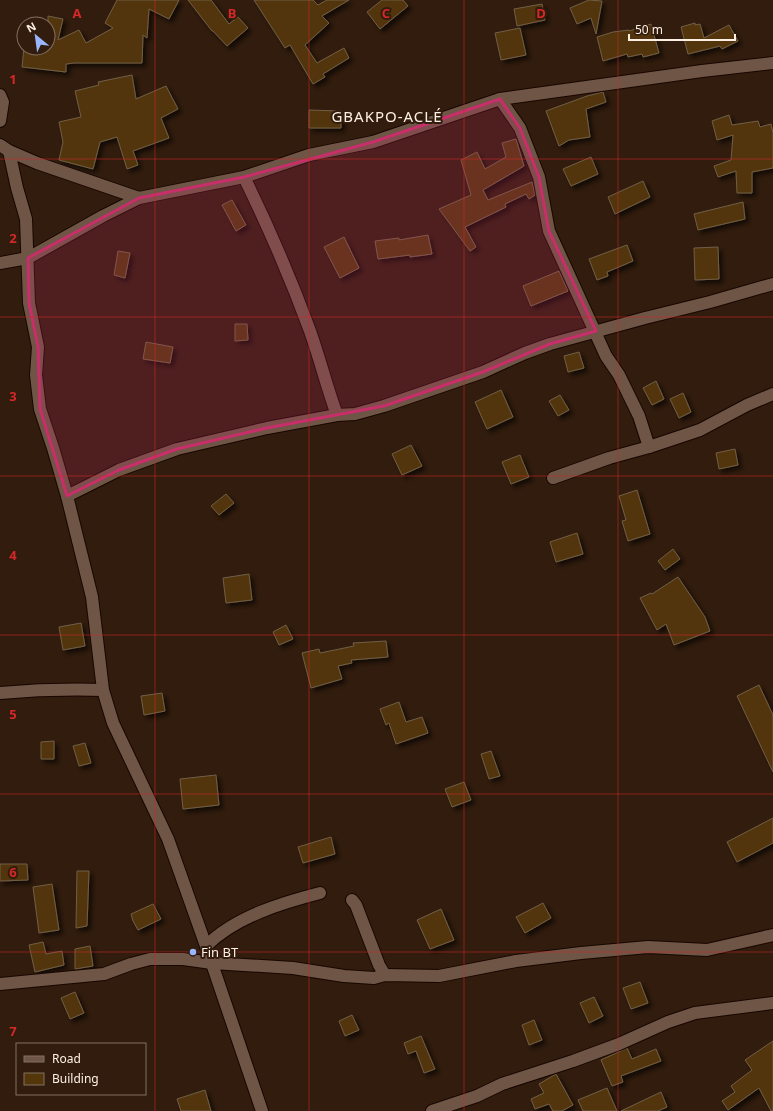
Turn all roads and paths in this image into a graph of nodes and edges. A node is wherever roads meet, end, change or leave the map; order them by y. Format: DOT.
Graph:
graph roads {
  1 [pos="773,63"];
  2 [pos="0,95"];
  3 [pos="500,99"];
  4 [pos="0,121"];
  5 [pos="4,148"];
  6 [pos="244,177"];
  7 [pos="139,198"];
  8 [pos="28,258"];
  9 [pos="0,263"];
  10 [pos="773,284"];
  11 [pos="596,332"];
  12 [pos="773,394"];
  13 [pos="337,415"];
  14 [pos="649,447"];
  15 [pos="553,478"];
  16 [pos="67,496"];
  17 [pos="103,690"];
  18 [pos="0,694"];
  19 [pos="320,893"];
  20 [pos="352,900"];
  21 [pos="773,935"];
  22 [pos="206,946"];
  23 [pos="212,963"];
  24 [pos="385,975"];
  25 [pos="0,984"];
  26 [pos="773,1003"];
  27 [pos="262,1111"];
  28 [pos="432,1111"];
  1 -- 3 [label="street"];
  2 -- 4 [label="street"];
  3 -- 6 [label="street"];
  3 -- 11 [label="street"];
  5 -- 7 [label="street"];
  5 -- 8 [label="street"];
  6 -- 7 [label="street"];
  6 -- 13 [label="street"];
  7 -- 8 [label="street"];
  8 -- 9 [label="street"];
  8 -- 16 [label="street"];
  10 -- 11 [label="street"];
  11 -- 13 [label="street"];
  11 -- 14 [label="street"];
  12 -- 14 [label="street"];
  13 -- 16 [label="street"];
  14 -- 15 [label="street"];
  16 -- 17 [label="street"];
  17 -- 18 [label="street"];
  17 -- 22 [label="street"];
  19 -- 22 [label="street"];
  20 -- 24 [label="street"];
  21 -- 24 [label="street"];
  22 -- 23 [label="street"];
  23 -- 24 [label="street"];
  23 -- 25 [label="street"];
  23 -- 27 [label="street"];
  26 -- 28 [label="street"];
}
